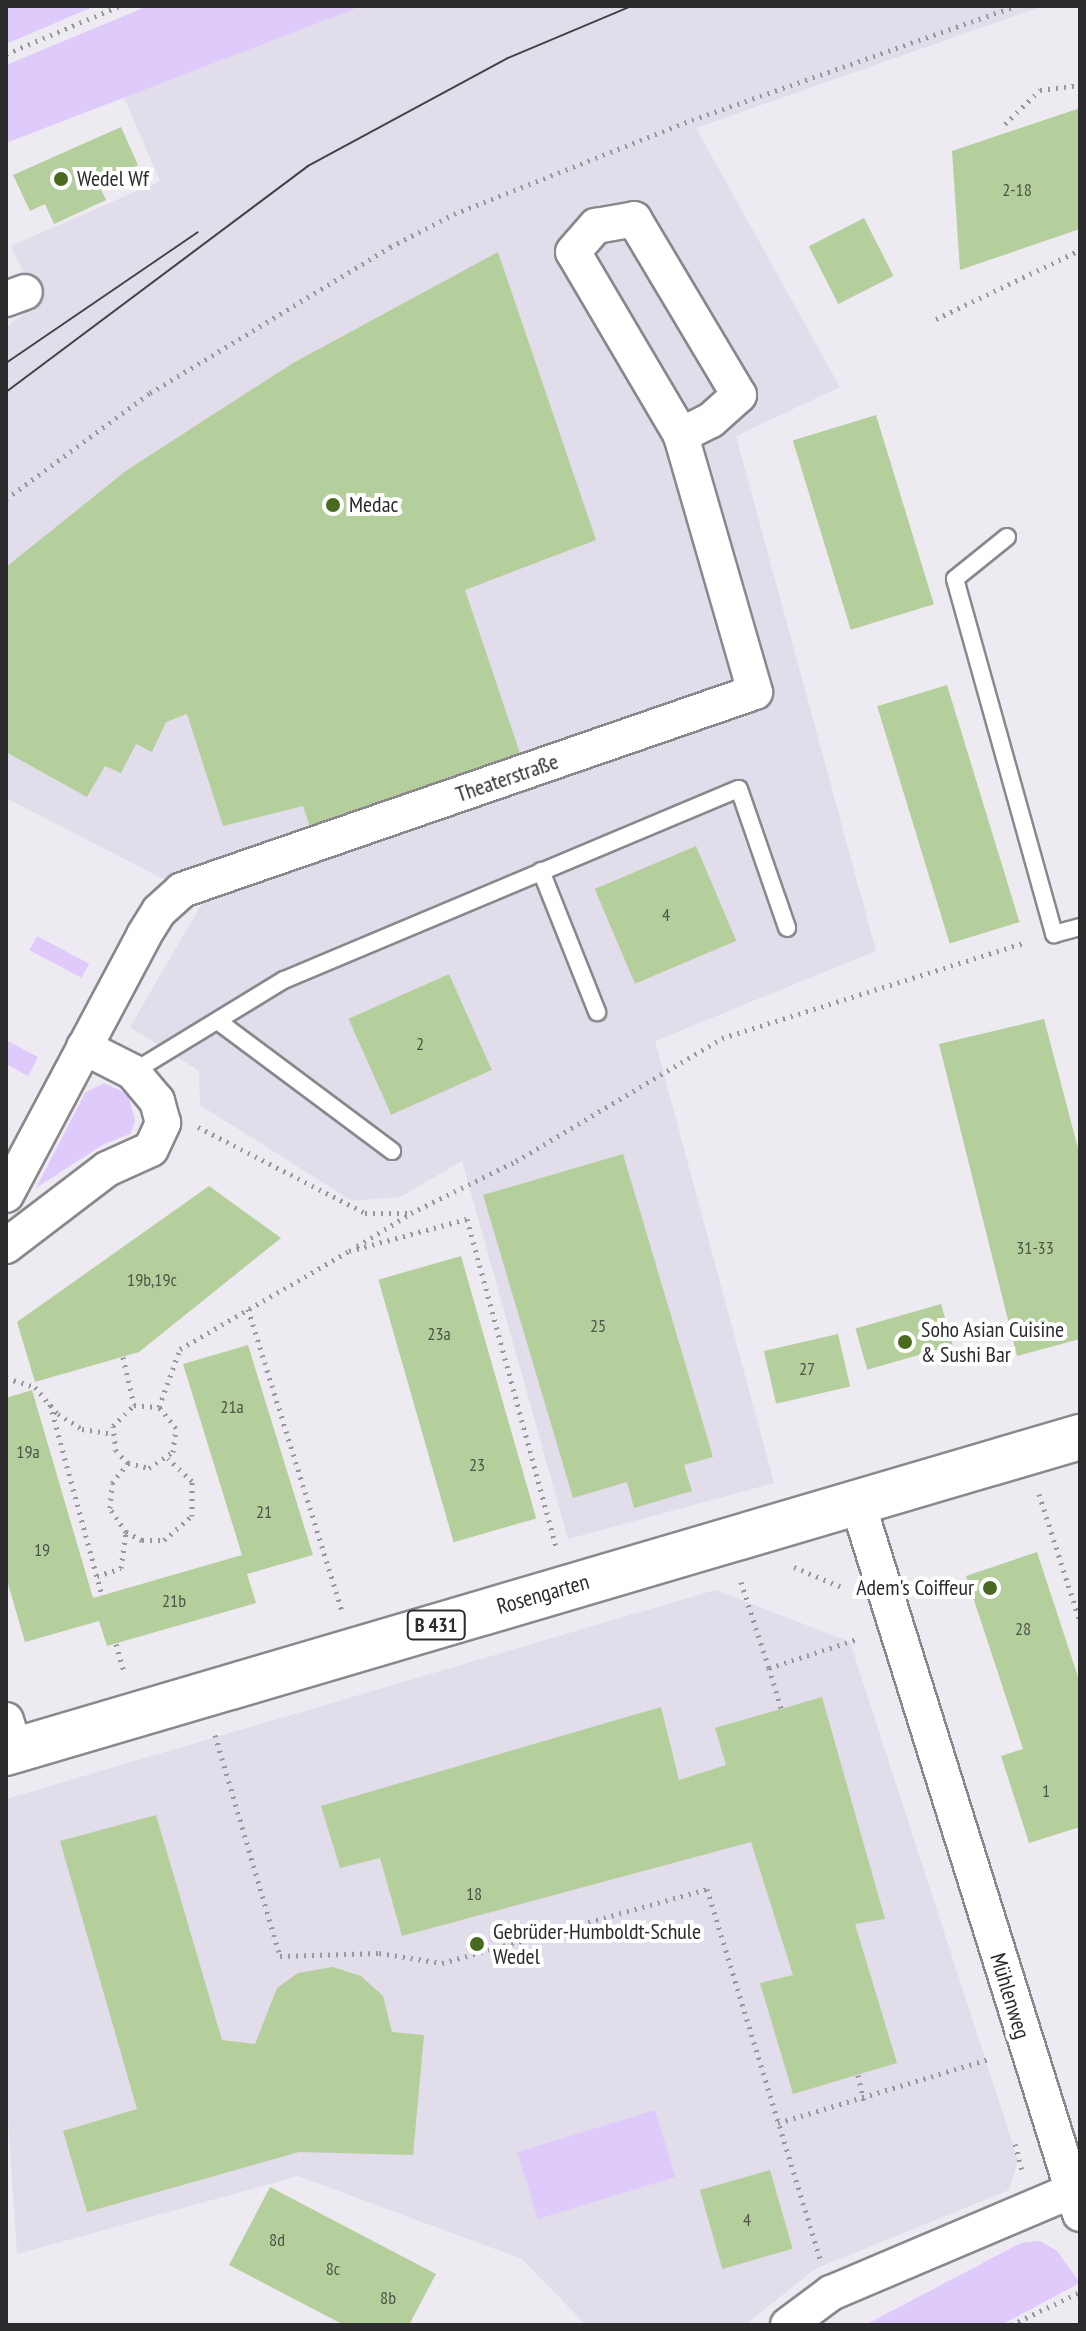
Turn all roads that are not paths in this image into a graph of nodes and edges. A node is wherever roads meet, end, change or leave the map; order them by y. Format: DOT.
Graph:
graph roads {
  1 [pos="681,435"];
  2 [pos="1007,537"];
  3 [pos="541,871"];
  4 [pos="1080,927"];
  5 [pos="787,928"];
  6 [pos="597,1012"];
  7 [pos="219,1022"];
  8 [pos="84,1047"];
  9 [pos="133,1072"];
  10 [pos="392,1151"];
  11 [pos="6,1195"];
  12 [pos="6,1246"];
  13 [pos="1080,1437"];
  14 [pos="857,1501"];
  15 [pos="9,1741"];
  16 [pos="1075,2202"];
  17 [pos="788,2325"];
  1 -- 1 [label="street, Theaterstraße"];
  1 -- 8 [label="street, Theaterstraße"];
  2 -- 4 [label="lane"];
  3 -- 5 [label="lane"];
  3 -- 6 [label="lane"];
  3 -- 7 [label="lane"];
  7 -- 9 [label="lane"];
  7 -- 10 [label="lane"];
  8 -- 9 [label="street"];
  8 -- 11 [label="street, Theaterstraße"];
  9 -- 12 [label="street"];
  13 -- 14 [label="main road, Rosengarten / B 431"];
  14 -- 15 [label="main road, Rosengarten / B 431"];
  14 -- 16 [label="street, Mühlenweg"];
  16 -- 17 [label="street, Mühlenweg"];
}
